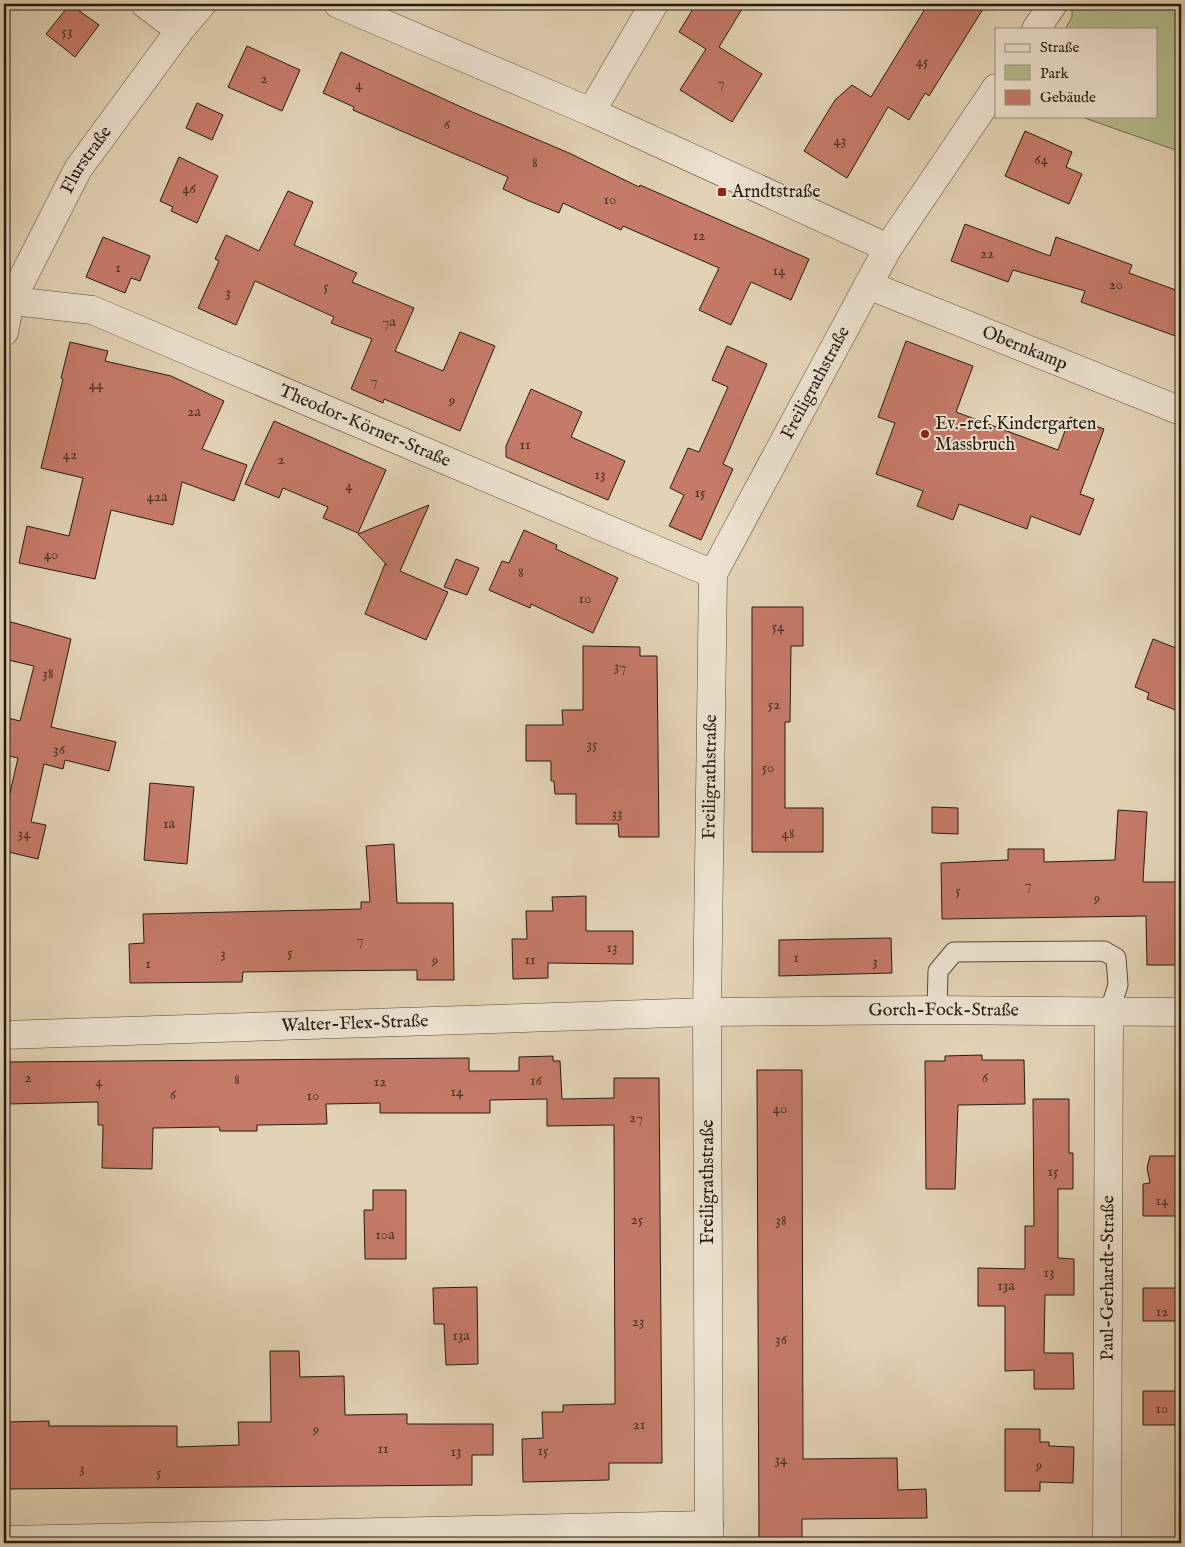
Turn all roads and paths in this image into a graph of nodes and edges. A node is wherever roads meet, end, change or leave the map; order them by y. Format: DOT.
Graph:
graph roads {
  1 [pos="145,4"];
  2 [pos="202,4"];
  3 [pos="338,4"];
  4 [pos="654,4"];
  5 [pos="1053,4"];
  6 [pos="1037,28"];
  7 [pos="180,30"];
  8 [pos="995,89"];
  9 [pos="591,112"];
  10 [pos="888,248"];
  11 [pos="868,285"];
  12 [pos="7,302"];
  13 [pos="4,332"];
  14 [pos="1181,411"];
  15 [pos="712,574"];
  16 [pos="938,1010"];
  17 [pos="707,1012"];
  18 [pos="1181,1012"];
  19 [pos="1109,1013"];
  20 [pos="4,1034"];
  21 [pos="709,1534"];
  22 [pos="4,1540"];
  23 [pos="1107,1543"];
  1 -- 7 [label="street"];
  2 -- 7 [label="street, Flurstraße"];
  3 -- 9 [label="street"];
  4 -- 9 [label="street"];
  5 -- 6 [label="street"];
  7 -- 12 [label="street, Flurstraße"];
  8 -- 10 [label="street, Freiligrathstraße"];
  9 -- 10 [label="street"];
  10 -- 11 [label="street, Freiligrathstraße"];
  11 -- 14 [label="street, Obernkamp"];
  11 -- 15 [label="street, Freiligrathstraße"];
  12 -- 13 [label="street, Flurstraße"];
  12 -- 15 [label="street, Theodor-Körner-Straße"];
  15 -- 17 [label="street, Freiligrathstraße"];
  16 -- 17 [label="street, Gorch-Fock-Straße"];
  16 -- 19 [label="street, Gorch-Fock-Straße"];
  16 -- 19 [label="lane"];
  17 -- 20 [label="street, Walter-Flex-Straße"];
  17 -- 21 [label="street, Freiligrathstraße"];
  18 -- 19 [label="street, Gorch-Fock-Straße"];
  19 -- 23 [label="street, Paul-Gerhardt-Straße"];
  21 -- 22 [label="street"];
}
